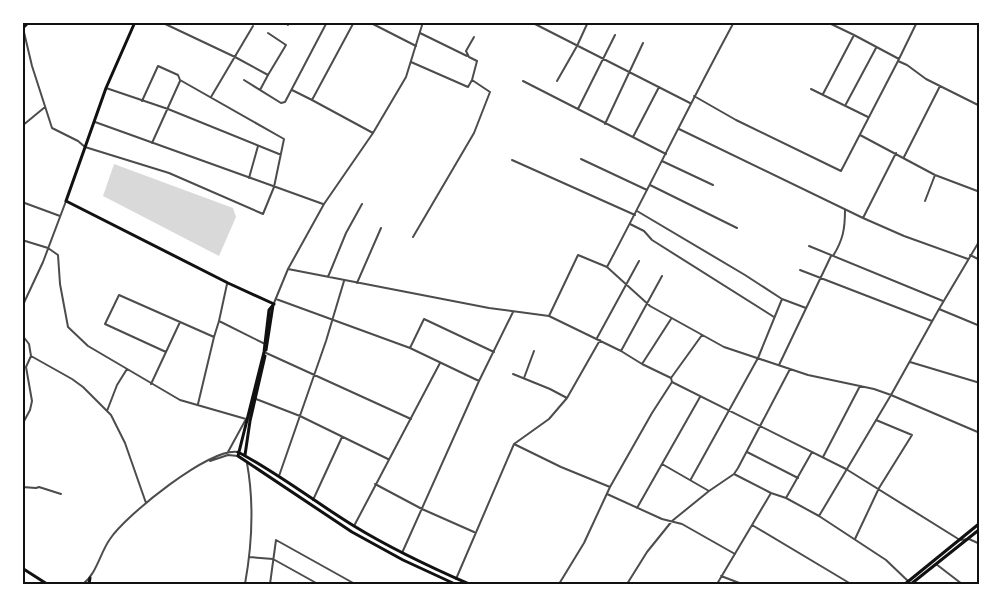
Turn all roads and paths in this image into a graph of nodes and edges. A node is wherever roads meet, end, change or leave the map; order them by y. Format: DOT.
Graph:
graph roads {
  1 [pos="28,22"];
  2 [pos="135,22"];
  3 [pos="161,22"];
  4 [pos="284,22"];
  5 [pos="326,22"];
  6 [pos="354,22"];
  7 [pos="369,22"];
  8 [pos="423,22"];
  9 [pos="531,22"];
  10 [pos="588,22"];
  11 [pos="734,22"];
  12 [pos="827,22"];
  13 [pos="917,22"];
  14 [pos="288,25"];
  15 [pos="253,26"];
  16 [pos="23,27"];
  17 [pos="268,33"];
  18 [pos="420,33"];
  19 [pos="615,35"];
  20 [pos="854,35"];
  21 [pos="474,37"];
  22 [pos="644,43"];
  23 [pos="416,46"];
  24 [pos="577,46"];
  25 [pos="876,48"];
  26 [pos="236,57"];
  27 [pos="469,57"];
  28 [pos="604,59"];
  29 [pos="899,60"];
  30 [pos="411,62"];
  31 [pos="630,72"];
  32 [pos="268,75"];
  33 [pos="180,80"];
  34 [pos="244,80"];
  35 [pos="472,80"];
  36 [pos="523,81"];
  37 [pos="557,81"];
  38 [pos="940,86"];
  39 [pos="659,87"];
  40 [pos="106,88"];
  41 [pos="811,89"];
  42 [pos="260,90"];
  43 [pos="292,90"];
  44 [pos="823,94"];
  45 [pos="694,96"];
  46 [pos="211,97"];
  47 [pos="312,100"];
  48 [pos="142,101"];
  49 [pos="690,104"];
  50 [pos="846,104"];
  51 [pos="980,106"];
  52 [pos="45,107"];
  53 [pos="578,109"];
  54 [pos="168,110"];
  55 [pos="868,116"];
  56 [pos="95,122"];
  57 [pos="605,124"];
  58 [pos="22,126"];
  59 [pos="679,129"];
  60 [pos="373,133"];
  61 [pos="860,135"];
  62 [pos="633,137"];
  63 [pos="152,143"];
  64 [pos="258,146"];
  65 [pos="85,147"];
  66 [pos="896,153"];
  67 [pos="280,154"];
  68 [pos="666,154"];
  69 [pos="904,157"];
  70 [pos="581,159"];
  71 [pos="512,160"];
  72 [pos="662,161"];
  73 [pos="935,175"];
  74 [pos="250,178"];
  75 [pos="650,185"];
  76 [pos="713,185"];
  77 [pos="274,187"];
  78 [pos="647,190"];
  79 [pos="980,192"];
  80 [pos="66,201"];
  81 [pos="925,201"];
  82 [pos="22,202"];
  83 [pos="324,204"];
  84 [pos="362,204"];
  85 [pos="845,210"];
  86 [pos="636,211"];
  87 [pos="635,215"];
  88 [pos="60,216"];
  89 [pos="863,218"];
  90 [pos="630,224"];
  91 [pos="381,228"];
  92 [pos="737,228"];
  93 [pos="413,237"];
  94 [pos="22,240"];
  95 [pos="980,240"];
  96 [pos="809,246"];
  97 [pos="48,248"];
  98 [pos="970,255"];
  99 [pos="832,256"];
  100 [pos="968,259"];
  101 [pos="980,260"];
  102 [pos="639,262"];
  103 [pos="607,267"];
  104 [pos="288,269"];
  105 [pos="800,270"];
  106 [pos="662,276"];
  107 [pos="328,277"];
  108 [pos="821,278"];
  109 [pos="344,281"];
  110 [pos="228,283"];
  111 [pos="357,283"];
  112 [pos="628,284"];
  113 [pos="276,299"];
  114 [pos="782,299"];
  115 [pos="943,301"];
  116 [pos="647,303"];
  117 [pos="274,304"];
  118 [pos="22,307"];
  119 [pos="806,308"];
  120 [pos="939,309"];
  121 [pos="513,312"];
  122 [pos="549,316"];
  123 [pos="774,317"];
  124 [pos="672,319"];
  125 [pos="332,320"];
  126 [pos="219,321"];
  127 [pos="932,321"];
  128 [pos="180,322"];
  129 [pos="980,326"];
  130 [pos="22,335"];
  131 [pos="702,335"];
  132 [pos="214,337"];
  133 [pos="596,339"];
  134 [pos="600,340"];
  135 [pos="265,344"];
  136 [pos="410,348"];
  137 [pos="534,351"];
  138 [pos="621,351"];
  139 [pos="166,352"];
  140 [pos="264,352"];
  141 [pos="494,352"];
  142 [pos="31,356"];
  143 [pos="758,358"];
  144 [pos="909,361"];
  145 [pos="440,362"];
  146 [pos="642,364"];
  147 [pos="779,365"];
  148 [pos="127,368"];
  149 [pos="790,369"];
  150 [pos="314,374"];
  151 [pos="513,374"];
  152 [pos="524,378"];
  153 [pos="671,378"];
  154 [pos="480,381"];
  155 [pos="672,382"];
  156 [pos="980,383"];
  157 [pos="151,384"];
  158 [pos="860,386"];
  159 [pos="891,395"];
  160 [pos="700,397"];
  161 [pos="253,398"];
  162 [pos="566,398"];
  163 [pos="198,404"];
  164 [pos="730,410"];
  165 [pos="107,411"];
  166 [pos="300,416"];
  167 [pos="246,419"];
  168 [pos="411,419"];
  169 [pos="876,420"];
  170 [pos="22,425"];
  171 [pos="761,426"];
  172 [pos="980,433"];
  173 [pos="342,437"];
  174 [pos="514,444"];
  175 [pos="228,452"];
  176 [pos="747,452"];
  177 [pos="812,452"];
  178 [pos="238,454"];
  179 [pos="245,455"];
  180 [pos="823,457"];
  181 [pos="388,459"];
  182 [pos="246,462"];
  183 [pos="200,464"];
  184 [pos="662,464"];
  185 [pos="846,468"];
  186 [pos="734,474"];
  187 [pos="279,476"];
  188 [pos="798,478"];
  189 [pos="691,480"];
  190 [pos="376,484"];
  191 [pos="22,487"];
  192 [pos="610,487"];
  193 [pos="879,488"];
  194 [pos="709,491"];
  195 [pos="771,493"];
  196 [pos="61,494"];
  197 [pos="607,494"];
  198 [pos="786,498"];
  199 [pos="314,500"];
  200 [pos="146,503"];
  201 [pos="637,508"];
  202 [pos="422,509"];
  203 [pos="818,516"];
  204 [pos="672,521"];
  205 [pos="980,524"];
  206 [pos="752,525"];
  207 [pos="354,526"];
  208 [pos="980,530"];
  209 [pos="475,532"];
  210 [pos="969,539"];
  211 [pos="854,540"];
  212 [pos="960,540"];
  213 [pos="980,544"];
  214 [pos="402,553"];
  215 [pos="736,554"];
  216 [pos="249,557"];
  217 [pos="273,559"];
  218 [pos="936,564"];
  219 [pos="22,568"];
  220 [pos="721,576"];
  221 [pos="90,578"];
  222 [pos="456,579"];
  223 [pos="46,584"];
  224 [pos="83,584"];
  225 [pos="89,584"];
  226 [pos="246,584"];
  227 [pos="270,584"];
  228 [pos="318,584"];
  229 [pos="355,584"];
  230 [pos="455,584"];
  231 [pos="469,584"];
  232 [pos="559,584"];
  233 [pos="627,584"];
  234 [pos="717,584"];
  235 [pos="742,584"];
  236 [pos="851,584"];
  237 [pos="908,584"];
  238 [pos="962,584"];
  1 -- 16 [label="highway"];
  2 -- 40 [label="main road"];
  3 -- 26 [label="street"];
  4 -- 14 [label="street"];
  5 -- 43 [label="street"];
  6 -- 47 [label="street"];
  7 -- 23 [label="street"];
  8 -- 18 [label="street"];
  9 -- 24 [label="street"];
  10 -- 24 [label="street"];
  11 -- 45 [label="street"];
  12 -- 20 [label="street"];
  13 -- 29 [label="street"];
  15 -- 26 [label="street"];
  16 -- 52 [label="street"];
  17 -- 32 [label="street"];
  18 -- 23 [label="street"];
  18 -- 27 [label="street"];
  19 -- 28 [label="street"];
  20 -- 25 [label="street"];
  20 -- 44 [label="street"];
  21 -- 27 [label="street"];
  22 -- 31 [label="street"];
  23 -- 30 [label="street"];
  24 -- 28 [label="street"];
  24 -- 37 [label="street"];
  25 -- 29 [label="street"];
  25 -- 50 [label="street"];
  26 -- 32 [label="street"];
  26 -- 46 [label="street"];
  27 -- 35 [label="street"];
  28 -- 31 [label="street"];
  28 -- 53 [label="street"];
  29 -- 38 [label="street"];
  29 -- 55 [label="street"];
  30 -- 35 [label="street"];
  30 -- 60 [label="street"];
  31 -- 39 [label="street"];
  31 -- 57 [label="street"];
  32 -- 42 [label="street"];
  33 -- 46 [label="street"];
  33 -- 48 [label="street"];
  33 -- 54 [label="street"];
  34 -- 42 [label="street"];
  35 -- 93 [label="street"];
  36 -- 53 [label="street"];
  38 -- 51 [label="street"];
  38 -- 69 [label="street"];
  39 -- 49 [label="street"];
  39 -- 62 [label="street"];
  40 -- 48 [label="street"];
  40 -- 56 [label="main road"];
  41 -- 44 [label="street"];
  42 -- 43 [label="street"];
  43 -- 47 [label="street"];
  44 -- 50 [label="street"];
  45 -- 49 [label="street"];
  45 -- 61 [label="street"];
  46 -- 67 [label="street"];
  47 -- 60 [label="street"];
  48 -- 54 [label="street"];
  49 -- 59 [label="street"];
  50 -- 55 [label="street"];
  52 -- 58 [label="street"];
  52 -- 65 [label="street"];
  53 -- 57 [label="street"];
  54 -- 63 [label="street"];
  54 -- 64 [label="street"];
  55 -- 61 [label="street"];
  56 -- 63 [label="street"];
  56 -- 65 [label="main road"];
  57 -- 62 [label="street"];
  59 -- 68 [label="street"];
  59 -- 85 [label="street"];
  60 -- 83 [label="street"];
  61 -- 66 [label="street"];
  62 -- 68 [label="street"];
  63 -- 74 [label="street"];
  64 -- 67 [label="street"];
  64 -- 74 [label="street"];
  65 -- 77 [label="street"];
  65 -- 80 [label="main road"];
  66 -- 69 [label="street"];
  66 -- 89 [label="street"];
  67 -- 77 [label="street"];
  68 -- 72 [label="street"];
  69 -- 73 [label="street"];
  70 -- 78 [label="street"];
  71 -- 87 [label="street"];
  72 -- 75 [label="street"];
  72 -- 76 [label="street"];
  73 -- 79 [label="street"];
  73 -- 81 [label="street"];
  74 -- 77 [label="street"];
  75 -- 78 [label="street"];
  75 -- 92 [label="street"];
  77 -- 83 [label="street"];
  78 -- 86 [label="street"];
  80 -- 88 [label="street"];
  80 -- 110 [label="main road"];
  82 -- 88 [label="street"];
  83 -- 104 [label="street"];
  84 -- 107 [label="street"];
  85 -- 89 [label="street"];
  85 -- 99 [label="street"];
  86 -- 87 [label="street"];
  86 -- 114 [label="street"];
  87 -- 90 [label="street"];
  88 -- 97 [label="street"];
  89 -- 100 [label="street"];
  90 -- 103 [label="street"];
  90 -- 123 [label="street"];
  91 -- 111 [label="street"];
  94 -- 97 [label="street"];
  95 -- 98 [label="street"];
  96 -- 99 [label="street"];
  97 -- 118 [label="street"];
  97 -- 148 [label="street"];
  98 -- 100 [label="street"];
  98 -- 101 [label="street"];
  99 -- 108 [label="street"];
  99 -- 115 [label="street"];
  100 -- 115 [label="street"];
  102 -- 112 [label="street"];
  103 -- 112 [label="street"];
  103 -- 122 [label="street"];
  104 -- 107 [label="street"];
  104 -- 113 [label="street"];
  105 -- 108 [label="street"];
  106 -- 116 [label="street"];
  107 -- 109 [label="street"];
  108 -- 119 [label="street"];
  108 -- 127 [label="street"];
  109 -- 111 [label="street"];
  109 -- 125 [label="street"];
  110 -- 117 [label="main road"];
  110 -- 126 [label="street"];
  111 -- 121 [label="street"];
  112 -- 116 [label="street"];
  112 -- 133 [label="street"];
  113 -- 117 [label="street"];
  113 -- 125 [label="street"];
  114 -- 119 [label="street"];
  114 -- 123 [label="street"];
  115 -- 120 [label="street"];
  116 -- 124 [label="street"];
  116 -- 138 [label="street"];
  117 -- 135 [label="main road"];
  117 -- 140 [label="main road"];
  119 -- 147 [label="street"];
  120 -- 127 [label="street"];
  120 -- 129 [label="street"];
  121 -- 122 [label="street"];
  121 -- 141 [label="street"];
  122 -- 133 [label="street"];
  123 -- 143 [label="street"];
  124 -- 131 [label="street"];
  124 -- 146 [label="street"];
  125 -- 136 [label="street"];
  125 -- 150 [label="street"];
  126 -- 132 [label="street"];
  126 -- 135 [label="street"];
  127 -- 144 [label="street"];
  128 -- 132 [label="street"];
  128 -- 139 [label="street"];
  128 -- 139 [label="street"];
  130 -- 142 [label="street"];
  131 -- 143 [label="street"];
  131 -- 153 [label="street"];
  132 -- 163 [label="street"];
  133 -- 134 [label="street"];
  134 -- 138 [label="street"];
  134 -- 162 [label="street"];
  135 -- 140 [label="main road"];
  136 -- 141 [label="street"];
  136 -- 145 [label="street"];
  137 -- 152 [label="street"];
  138 -- 146 [label="street"];
  139 -- 157 [label="street"];
  140 -- 150 [label="street"];
  140 -- 161 [label="main road"];
  141 -- 154 [label="street"];
  142 -- 165 [label="street"];
  142 -- 170 [label="street"];
  143 -- 147 [label="street"];
  143 -- 164 [label="street"];
  144 -- 156 [label="street"];
  144 -- 159 [label="street"];
  145 -- 154 [label="street"];
  145 -- 168 [label="street"];
  146 -- 153 [label="street"];
  147 -- 149 [label="street"];
  148 -- 157 [label="street"];
  148 -- 165 [label="street"];
  149 -- 158 [label="street"];
  149 -- 171 [label="street"];
  150 -- 166 [label="street"];
  150 -- 168 [label="street"];
  151 -- 152 [label="street"];
  152 -- 162 [label="street"];
  153 -- 155 [label="street"];
  154 -- 202 [label="street"];
  155 -- 160 [label="street"];
  155 -- 192 [label="street"];
  157 -- 163 [label="street"];
  158 -- 159 [label="street"];
  158 -- 180 [label="street"];
  159 -- 169 [label="street"];
  159 -- 172 [label="street"];
  160 -- 164 [label="street"];
  160 -- 184 [label="street"];
  161 -- 166 [label="street"];
  161 -- 167 [label="main road"];
  161 -- 179 [label="main road"];
  162 -- 174 [label="street"];
  163 -- 167 [label="street"];
  164 -- 171 [label="street"];
  164 -- 189 [label="street"];
  165 -- 200 [label="street"];
  166 -- 173 [label="street"];
  166 -- 187 [label="street"];
  167 -- 175 [label="street"];
  167 -- 178 [label="main road"];
  168 -- 181 [label="street"];
  169 -- 185 [label="street"];
  169 -- 193 [label="street"];
  171 -- 176 [label="street"];
  171 -- 177 [label="street"];
  173 -- 181 [label="street"];
  173 -- 199 [label="street"];
  174 -- 192 [label="street"];
  174 -- 209 [label="street"];
  175 -- 178 [label="street"];
  175 -- 183 [label="street"];
  176 -- 186 [label="street"];
  176 -- 188 [label="street"];
  177 -- 180 [label="street"];
  177 -- 188 [label="street"];
  178 -- 179 [label="main road"];
  178 -- 182 [label="main road"];
  178 -- 183 [label="street"];
  179 -- 182 [label="street"];
  179 -- 187 [label="main road"];
  180 -- 185 [label="street"];
  181 -- 190 [label="street"];
  182 -- 216 [label="street"];
  182 -- 230 [label="main road"];
  183 -- 200 [label="street"];
  184 -- 189 [label="street"];
  184 -- 201 [label="street"];
  185 -- 193 [label="street"];
  185 -- 203 [label="street"];
  186 -- 194 [label="street"];
  186 -- 195 [label="street"];
  187 -- 199 [label="main road"];
  188 -- 198 [label="street"];
  189 -- 194 [label="street"];
  190 -- 202 [label="street"];
  190 -- 207 [label="street"];
  191 -- 196 [label="street"];
  192 -- 197 [label="street"];
  193 -- 211 [label="street"];
  193 -- 212 [label="street"];
  194 -- 204 [label="street"];
  195 -- 198 [label="street"];
  195 -- 206 [label="street"];
  197 -- 201 [label="street"];
  197 -- 232 [label="street"];
  198 -- 203 [label="street"];
  199 -- 207 [label="main road"];
  200 -- 221 [label="street"];
  201 -- 204 [label="street"];
  202 -- 209 [label="street"];
  202 -- 214 [label="street"];
  203 -- 211 [label="street"];
  204 -- 215 [label="street"];
  204 -- 233 [label="street"];
  205 -- 212 [label="main road"];
  206 -- 215 [label="street"];
  206 -- 236 [label="street"];
  207 -- 214 [label="main road"];
  208 -- 210 [label="main road"];
  209 -- 222 [label="street"];
  210 -- 212 [label="street"];
  210 -- 213 [label="street"];
  210 -- 218 [label="main road"];
  211 -- 237 [label="street"];
  212 -- 237 [label="main road"];
  214 -- 222 [label="main road"];
  215 -- 220 [label="street"];
  216 -- 217 [label="street"];
  216 -- 226 [label="street"];
  217 -- 227 [label="street"];
  217 -- 228 [label="street"];
  217 -- 229 [label="street"];
  218 -- 237 [label="main road"];
  218 -- 238 [label="street"];
  219 -- 223 [label="main road"];
  220 -- 234 [label="street"];
  220 -- 235 [label="street"];
  221 -- 224 [label="street"];
  221 -- 225 [label="main road"];
  222 -- 231 [label="main road"];
}
